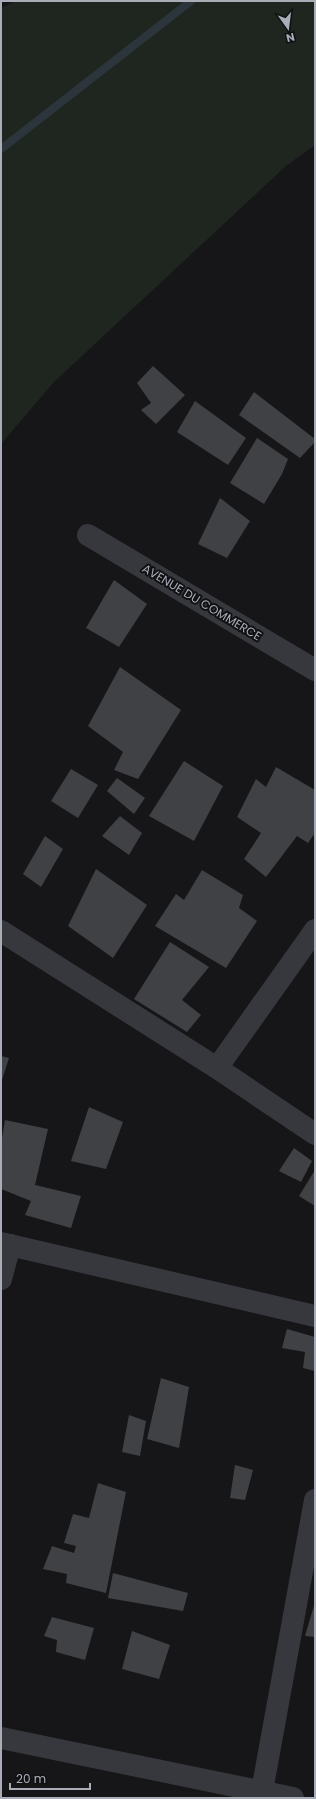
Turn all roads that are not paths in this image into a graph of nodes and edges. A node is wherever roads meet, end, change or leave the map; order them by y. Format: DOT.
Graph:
graph roads {
  1 [pos="88,534"];
  2 [pos="315,670"];
  3 [pos="315,930"];
  4 [pos="1,931"];
  5 [pos="217,1068"];
  6 [pos="315,1134"];
  7 [pos="6,1244"];
  8 [pos="1,1279"];
  9 [pos="315,1316"];
  10 [pos="315,1500"];
  11 [pos="1,1738"];
  12 [pos="262,1790"];
  13 [pos="293,1798"];
  1 -- 2 [label="street, AVENUE DU COMMERCE"];
  3 -- 5 [label="street"];
  4 -- 5 [label="street"];
  5 -- 6 [label="street"];
  7 -- 8 [label="street"];
  7 -- 9 [label="street"];
  10 -- 12 [label="street"];
  11 -- 12 [label="street"];
  12 -- 13 [label="street"];
}
